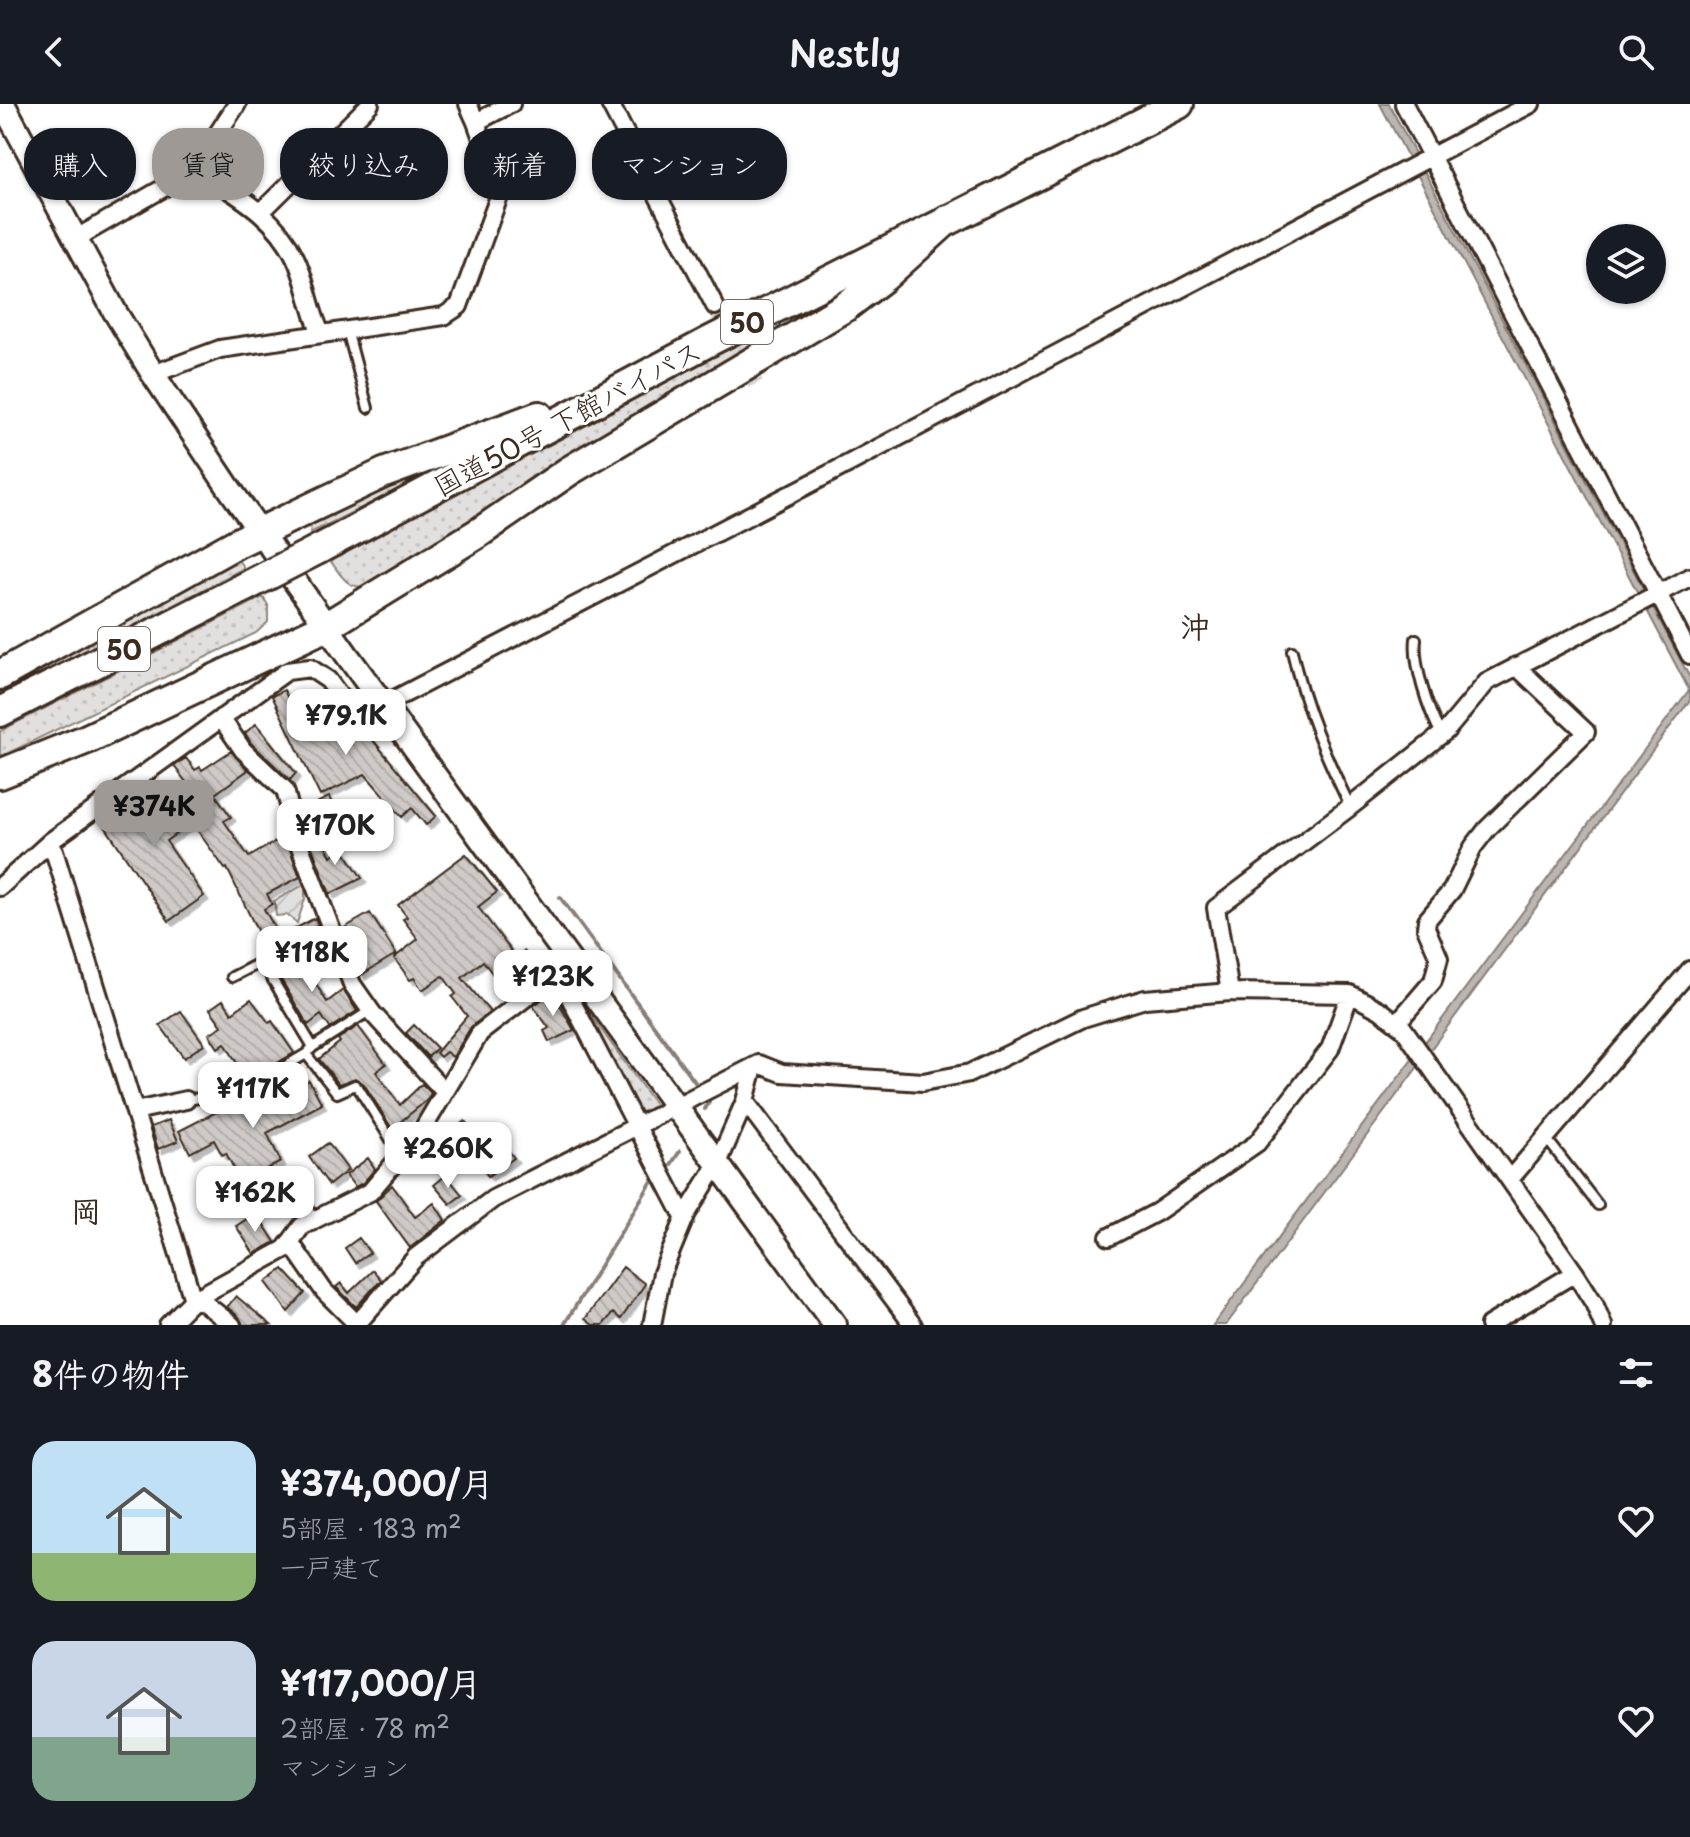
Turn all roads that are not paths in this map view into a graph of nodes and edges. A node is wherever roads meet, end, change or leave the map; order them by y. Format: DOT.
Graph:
graph roads {
  1 [pos="3,104"];
  2 [pos="237,104"];
  3 [pos="370,104"];
  4 [pos="468,104"];
  5 [pos="511,104"];
  6 [pos="610,104"];
  7 [pos="1179,104"];
  8 [pos="1404,104"];
  9 [pos="1531,104"];
  10 [pos="476,122"];
  11 [pos="221,128"];
  12 [pos="1430,157"];
  13 [pos="152,193"];
  14 [pos="243,200"];
  15 [pos="261,212"];
  16 [pos="947,220"];
  17 [pos="75,239"];
  18 [pos="715,306"];
  19 [pos="347,330"];
  20 [pos="321,333"];
  21 [pos="153,374"];
  22 [pos="638,379"];
  23 [pos="368,408"];
  24 [pos="260,532"];
  25 [pos="1690,577"];
  26 [pos="1658,594"];
  27 [pos="327,626"];
  28 [pos="1416,639"];
  29 [pos="1292,651"];
  30 [pos="1690,655"];
  31 [pos="1516,666"];
  32 [pos="0,675"];
  33 [pos="384,705"];
  34 [pos="0,712"];
  35 [pos="221,718"];
  36 [pos="1442,734"];
  37 [pos="0,774"];
  38 [pos="1350,807"];
  39 [pos="51,841"];
  40 [pos="0,887"];
  41 [pos="330,927"];
  42 [pos="262,962"];
  43 [pos="564,968"];
  44 [pos="1690,970"];
  45 [pos="232,977"];
  46 [pos="1230,992"];
  47 [pos="1350,994"];
  48 [pos="371,1010"];
  49 [pos="1397,1023"];
  50 [pos="310,1051"];
  51 [pos="754,1067"];
  52 [pos="444,1091"];
  53 [pos="186,1100"];
  54 [pos="745,1101"];
  55 [pos="675,1106"];
  56 [pos="135,1111"];
  57 [pos="637,1127"];
  58 [pos="1546,1138"];
  59 [pos="401,1155"];
  60 [pos="718,1163"];
  61 [pos="1510,1179"];
  62 [pos="291,1185"];
  63 [pos="1598,1205"];
  64 [pos="685,1219"];
  65 [pos="311,1222"];
  66 [pos="1109,1237"];
  67 [pos="290,1242"];
  68 [pos="1575,1273"];
  69 [pos="193,1300"];
  70 [pos="168,1325"];
  71 [pos="232,1325"];
  72 [pos="356,1325"];
  73 [pos="652,1325"];
  74 [pos="835,1325"];
  75 [pos="913,1325"];
  76 [pos="1489,1325"];
  77 [pos="1603,1325"];
  1 -- 17 [label="street"];
  2 -- 11 [label="street"];
  3 -- 15 [label="street"];
  4 -- 10 [label="street"];
  5 -- 10 [label="street"];
  6 -- 18 [label="street"];
  7 -- 16 [label="highway, 国道50号 下館バイパス / 50"];
  8 -- 12 [label="street"];
  9 -- 12 [label="street"];
  10 -- 19 [label="street"];
  12 -- 26 [label="street"];
  12 -- 33 [label="street"];
  13 -- 17 [label="street"];
  14 -- 15 [label="street"];
  15 -- 20 [label="street"];
  16 -- 22 [label="highway, 国道50号 下館バイパス / 50"];
  16 -- 27 [label="highway"];
  17 -- 21 [label="street"];
  19 -- 20 [label="street"];
  19 -- 23 [label="lane"];
  20 -- 21 [label="street"];
  21 -- 24 [label="street"];
  22 -- 24 [label="highway"];
  22 -- 34 [label="highway, 国道50号 下館バイパス / 50, bridge"];
  24 -- 27 [label="street"];
  24 -- 32 [label="highway"];
  25 -- 26 [label="street"];
  26 -- 30 [label="street"];
  26 -- 31 [label="street"];
  27 -- 33 [label="street"];
  27 -- 37 [label="highway"];
  28 -- 36 [label="lane"];
  29 -- 38 [label="lane"];
  31 -- 36 [label="street"];
  31 -- 49 [label="street"];
  33 -- 35 [label="street"];
  33 -- 43 [label="street"];
  35 -- 39 [label="street"];
  35 -- 41 [label="street"];
  36 -- 38 [label="street"];
  38 -- 46 [label="street"];
  39 -- 40 [label="street"];
  39 -- 56 [label="street"];
  41 -- 42 [label="lane"];
  41 -- 48 [label="street"];
  42 -- 45 [label="lane"];
  42 -- 50 [label="lane"];
  43 -- 52 [label="street"];
  43 -- 55 [label="street"];
  43 -- 57 [label="street"];
  44 -- 58 [label="street"];
  46 -- 47 [label="street"];
  46 -- 51 [label="street"];
  47 -- 49 [label="street"];
  47 -- 66 [label="street"];
  48 -- 50 [label="lane"];
  48 -- 52 [label="street"];
  49 -- 61 [label="street"];
  50 -- 53 [label="lane"];
  50 -- 59 [label="lane"];
  51 -- 54 [label="street"];
  51 -- 55 [label="street"];
  52 -- 59 [label="street"];
  53 -- 56 [label="street"];
  54 -- 60 [label="street"];
  54 -- 75 [label="street"];
  55 -- 57 [label="street"];
  55 -- 60 [label="street"];
  56 -- 69 [label="street"];
  57 -- 64 [label="street"];
  57 -- 72 [label="street"];
  58 -- 61 [label="street"];
  58 -- 63 [label="lane"];
  59 -- 65 [label="street"];
  60 -- 64 [label="street"];
  60 -- 74 [label="street"];
  61 -- 68 [label="street"];
  62 -- 65 [label="street"];
  64 -- 73 [label="street"];
  65 -- 67 [label="street"];
  67 -- 69 [label="street"];
  67 -- 72 [label="street"];
  68 -- 76 [label="street"];
  68 -- 77 [label="street"];
  69 -- 70 [label="street"];
  69 -- 71 [label="street"];
}
